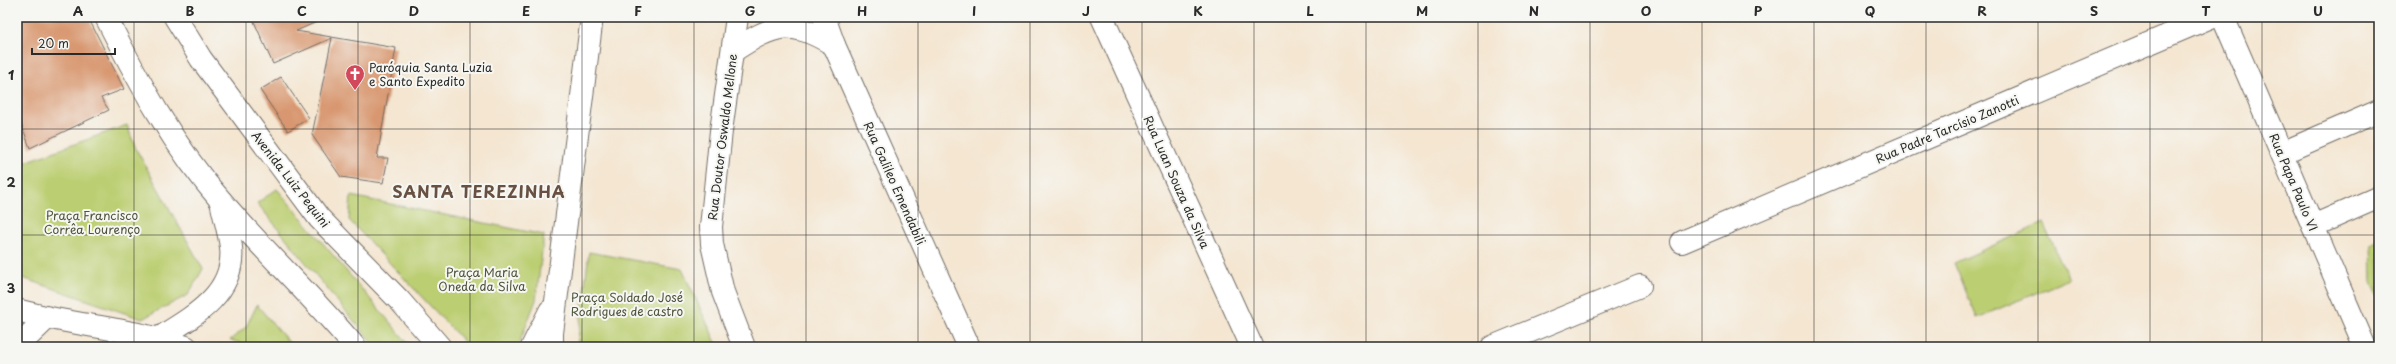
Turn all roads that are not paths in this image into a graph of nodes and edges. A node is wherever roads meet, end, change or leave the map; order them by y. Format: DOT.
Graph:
graph roads {
  1 [pos="106,17"];
  2 [pos="175,17"];
  3 [pos="592,17"];
  4 [pos="737,17"];
  5 [pos="824,17"];
  6 [pos="1102,17"];
  7 [pos="2211,17"];
  8 [pos="2223,17"];
  9 [pos="834,45"];
  10 [pos="733,50"];
  11 [pos="2379,111"];
  12 [pos="2282,153"];
  13 [pos="2379,197"];
  14 [pos="221,201"];
  15 [pos="2313,226"];
  16 [pos="1682,242"];
  17 [pos="1640,286"];
  18 [pos="559,292"];
  19 [pos="17,310"];
  20 [pos="46,319"];
  21 [pos="164,342"];
  22 [pos="17,347"];
  23 [pos="186,347"];
  24 [pos="355,347"];
  25 [pos="440,347"];
  26 [pos="532,347"];
  27 [pos="552,347"];
  28 [pos="744,347"];
  29 [pos="969,347"];
  30 [pos="1252,347"];
  31 [pos="1492,347"];
  32 [pos="2365,347"];
  1 -- 14 [label="street"];
  2 -- 25 [label="street, Avenida Luiz Pequini"];
  3 -- 18 [label="street"];
  4 -- 10 [label="street, Rua Doutor Oswaldo Mellone"];
  5 -- 9 [label="street, Rua Galileo Emendabili"];
  6 -- 30 [label="street, Rua Luan Souza da Silva"];
  7 -- 16 [label="street, Rua Padre Tarcísio Zanotti"];
  8 -- 12 [label="street, Rua Papa Paulo VI"];
  9 -- 10 [label="street"];
  9 -- 29 [label="street, Rua Galileo Emendabili"];
  10 -- 28 [label="street, Rua Doutor Oswaldo Mellone"];
  11 -- 12 [label="street"];
  12 -- 15 [label="street, Rua Papa Paulo VI"];
  13 -- 15 [label="street"];
  14 -- 21 [label="street"];
  14 -- 24 [label="street"];
  15 -- 32 [label="street, Rua Papa Paulo VI"];
  17 -- 31 [label="street"];
  18 -- 26 [label="street"];
  18 -- 27 [label="street"];
  19 -- 20 [label="street"];
  20 -- 21 [label="street"];
  20 -- 22 [label="street"];
  21 -- 23 [label="street"];
}
